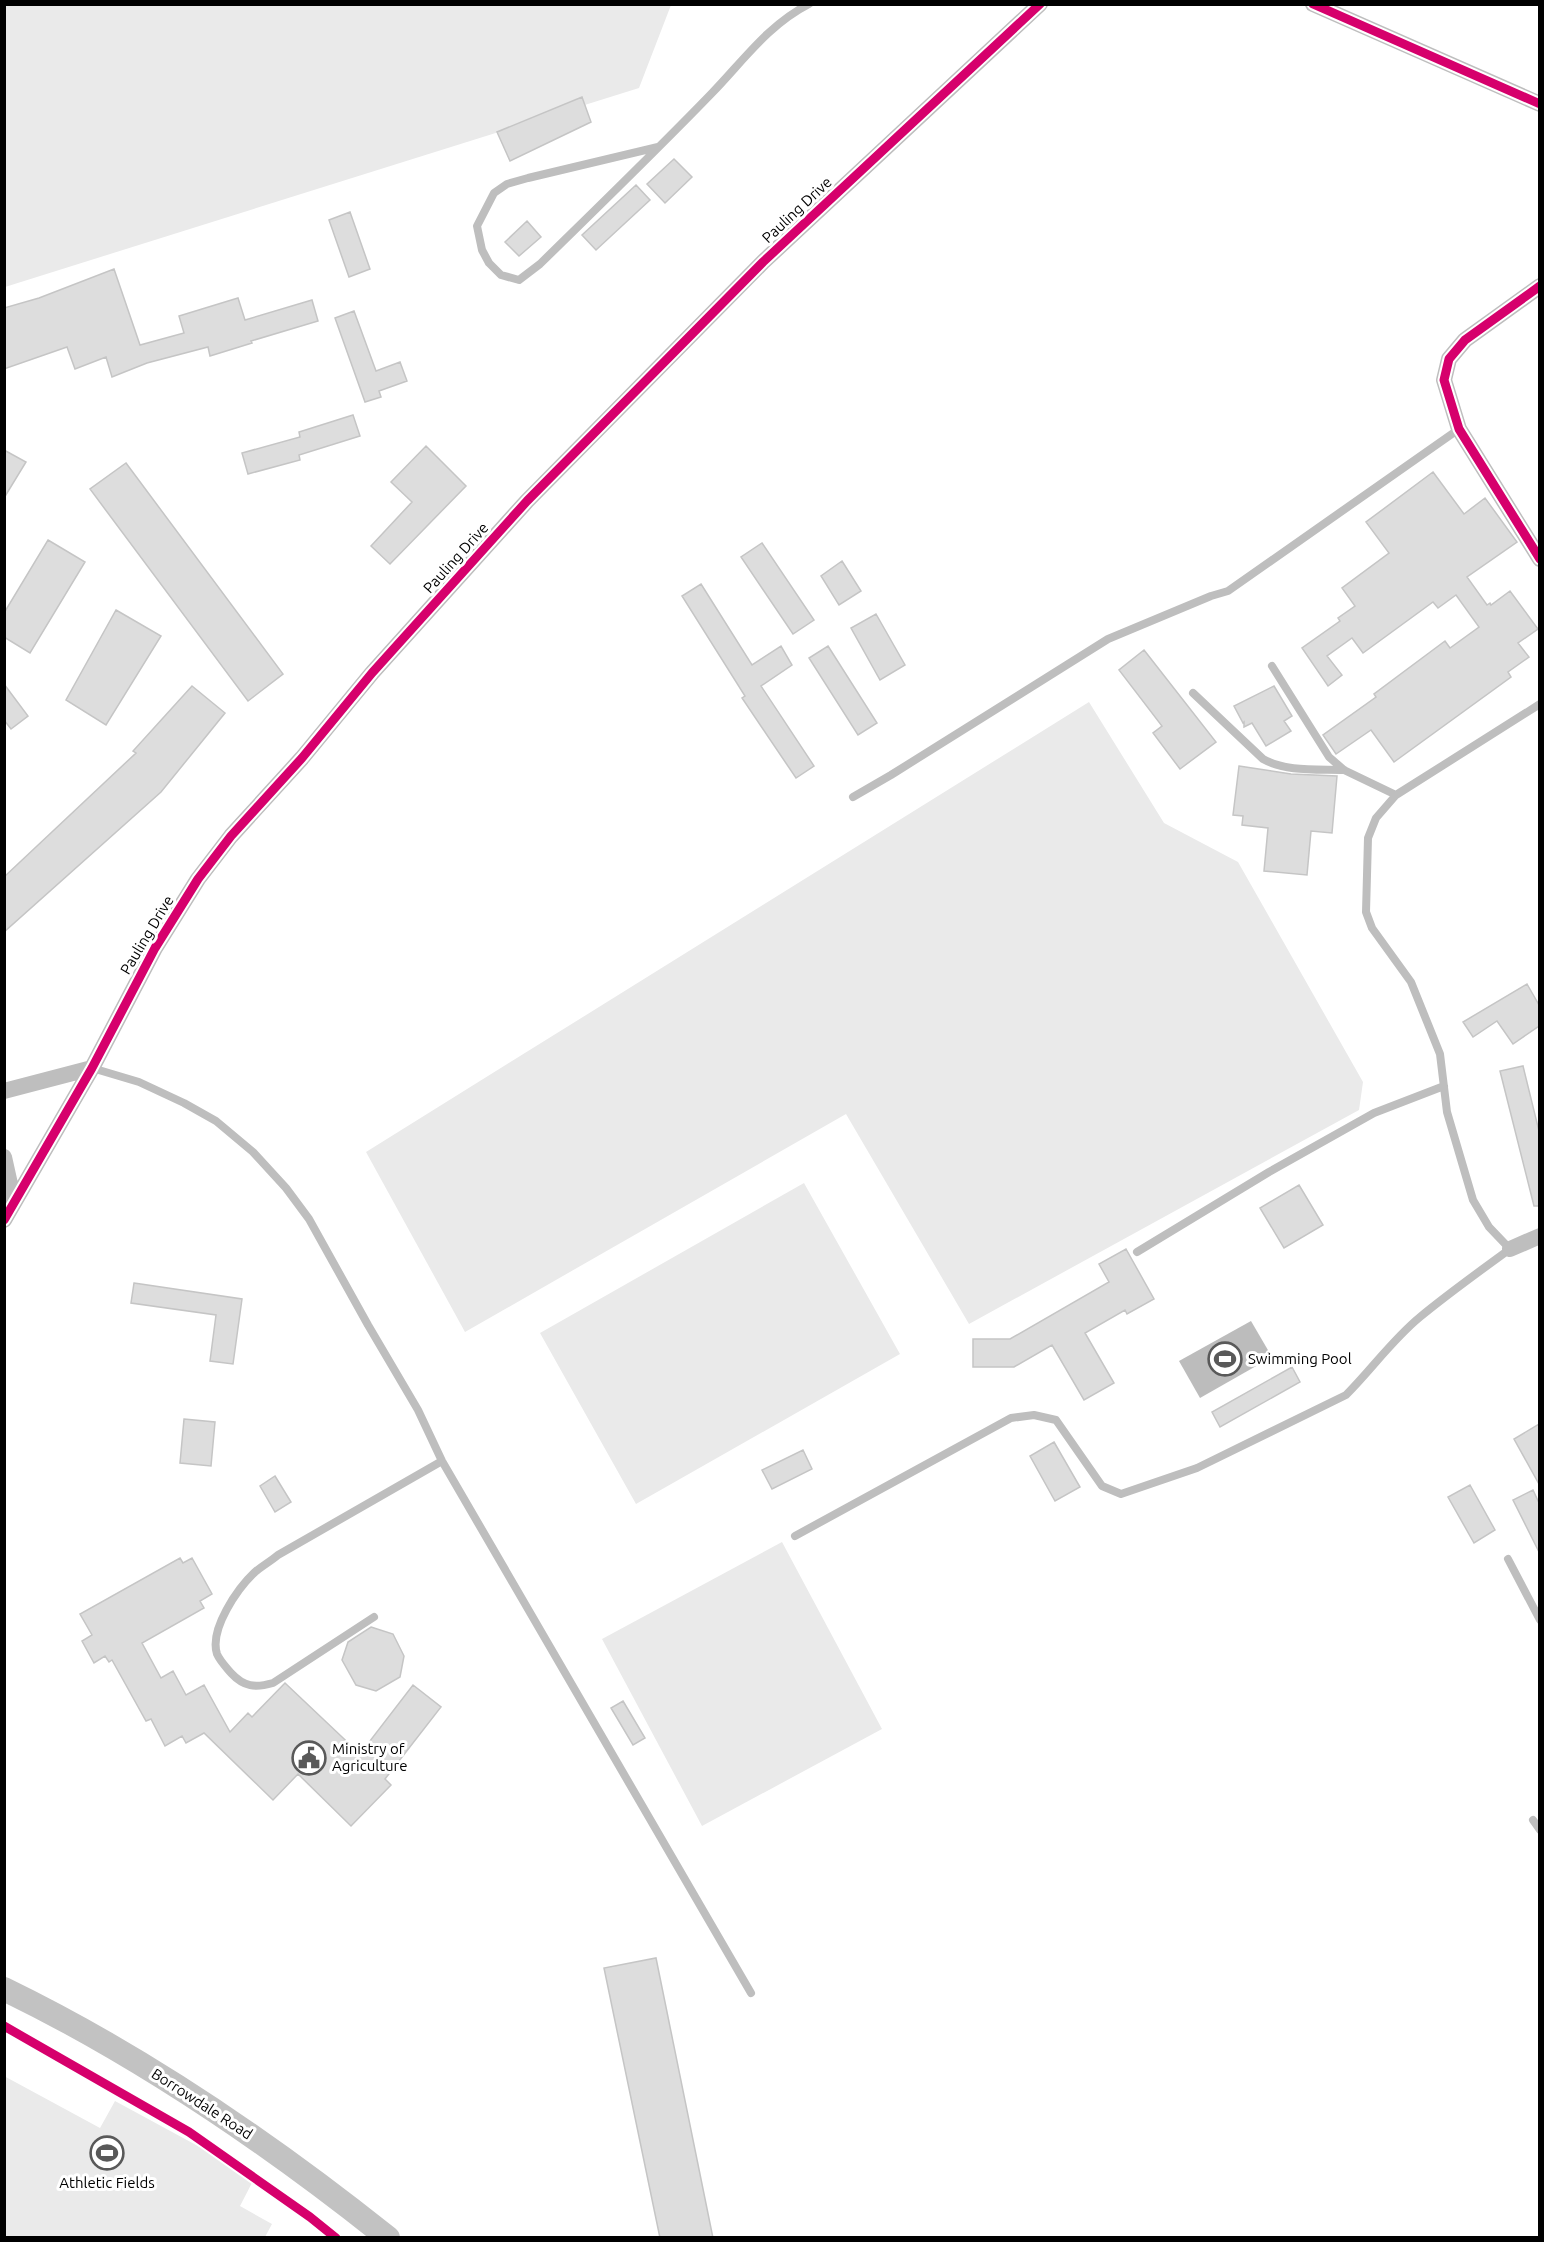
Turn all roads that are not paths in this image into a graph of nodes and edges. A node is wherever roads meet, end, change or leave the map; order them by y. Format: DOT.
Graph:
graph roads {
  1 [pos="809,4"];
  2 [pos="1040,4"];
  3 [pos="1312,4"];
  4 [pos="1539,104"];
  5 [pos="658,147"];
  6 [pos="1539,286"];
  7 [pos="1459,429"];
  8 [pos="1539,559"];
  9 [pos="1272,666"];
  10 [pos="1192,693"];
  11 [pos="1539,704"];
  12 [pos="1344,770"];
  13 [pos="1396,795"];
  14 [pos="853,796"];
  15 [pos="92,1068"];
  16 [pos="1444,1086"];
  17 [pos="4,1091"];
  18 [pos="4,1156"];
  19 [pos="14,1202"];
  20 [pos="4,1220"];
  21 [pos="1539,1236"];
  22 [pos="1510,1249"];
  23 [pos="1137,1252"];
  24 [pos="442,1461"];
  25 [pos="795,1536"];
  26 [pos="1508,1558"];
  27 [pos="374,1617"];
  28 [pos="1539,1620"];
  29 [pos="1533,1820"];
  30 [pos="1539,1830"];
  31 [pos="4,1989"];
  32 [pos="751,1993"];
  33 [pos="388,2238"];
  1 -- 5 [label="lane"];
  2 -- 15 [label="street, Pauling Drive"];
  3 -- 4 [label="street"];
  5 -- 5 [label="lane"];
  6 -- 7 [label="street"];
  7 -- 8 [label="street"];
  7 -- 14 [label="lane"];
  9 -- 12 [label="lane"];
  10 -- 12 [label="lane"];
  11 -- 13 [label="lane"];
  12 -- 13 [label="lane"];
  13 -- 16 [label="lane"];
  15 -- 17 [label="street"];
  15 -- 19 [label="street, Pauling Drive"];
  15 -- 24 [label="lane"];
  16 -- 22 [label="lane"];
  16 -- 23 [label="lane"];
  18 -- 19 [label="street"];
  19 -- 20 [label="street, Pauling Drive"];
  21 -- 22 [label="street"];
  22 -- 25 [label="lane"];
  24 -- 27 [label="lane"];
  24 -- 32 [label="lane"];
  26 -- 28 [label="lane"];
  29 -- 30 [label="lane"];
  31 -- 33 [label="main road, Borrowdale Road"];
}
